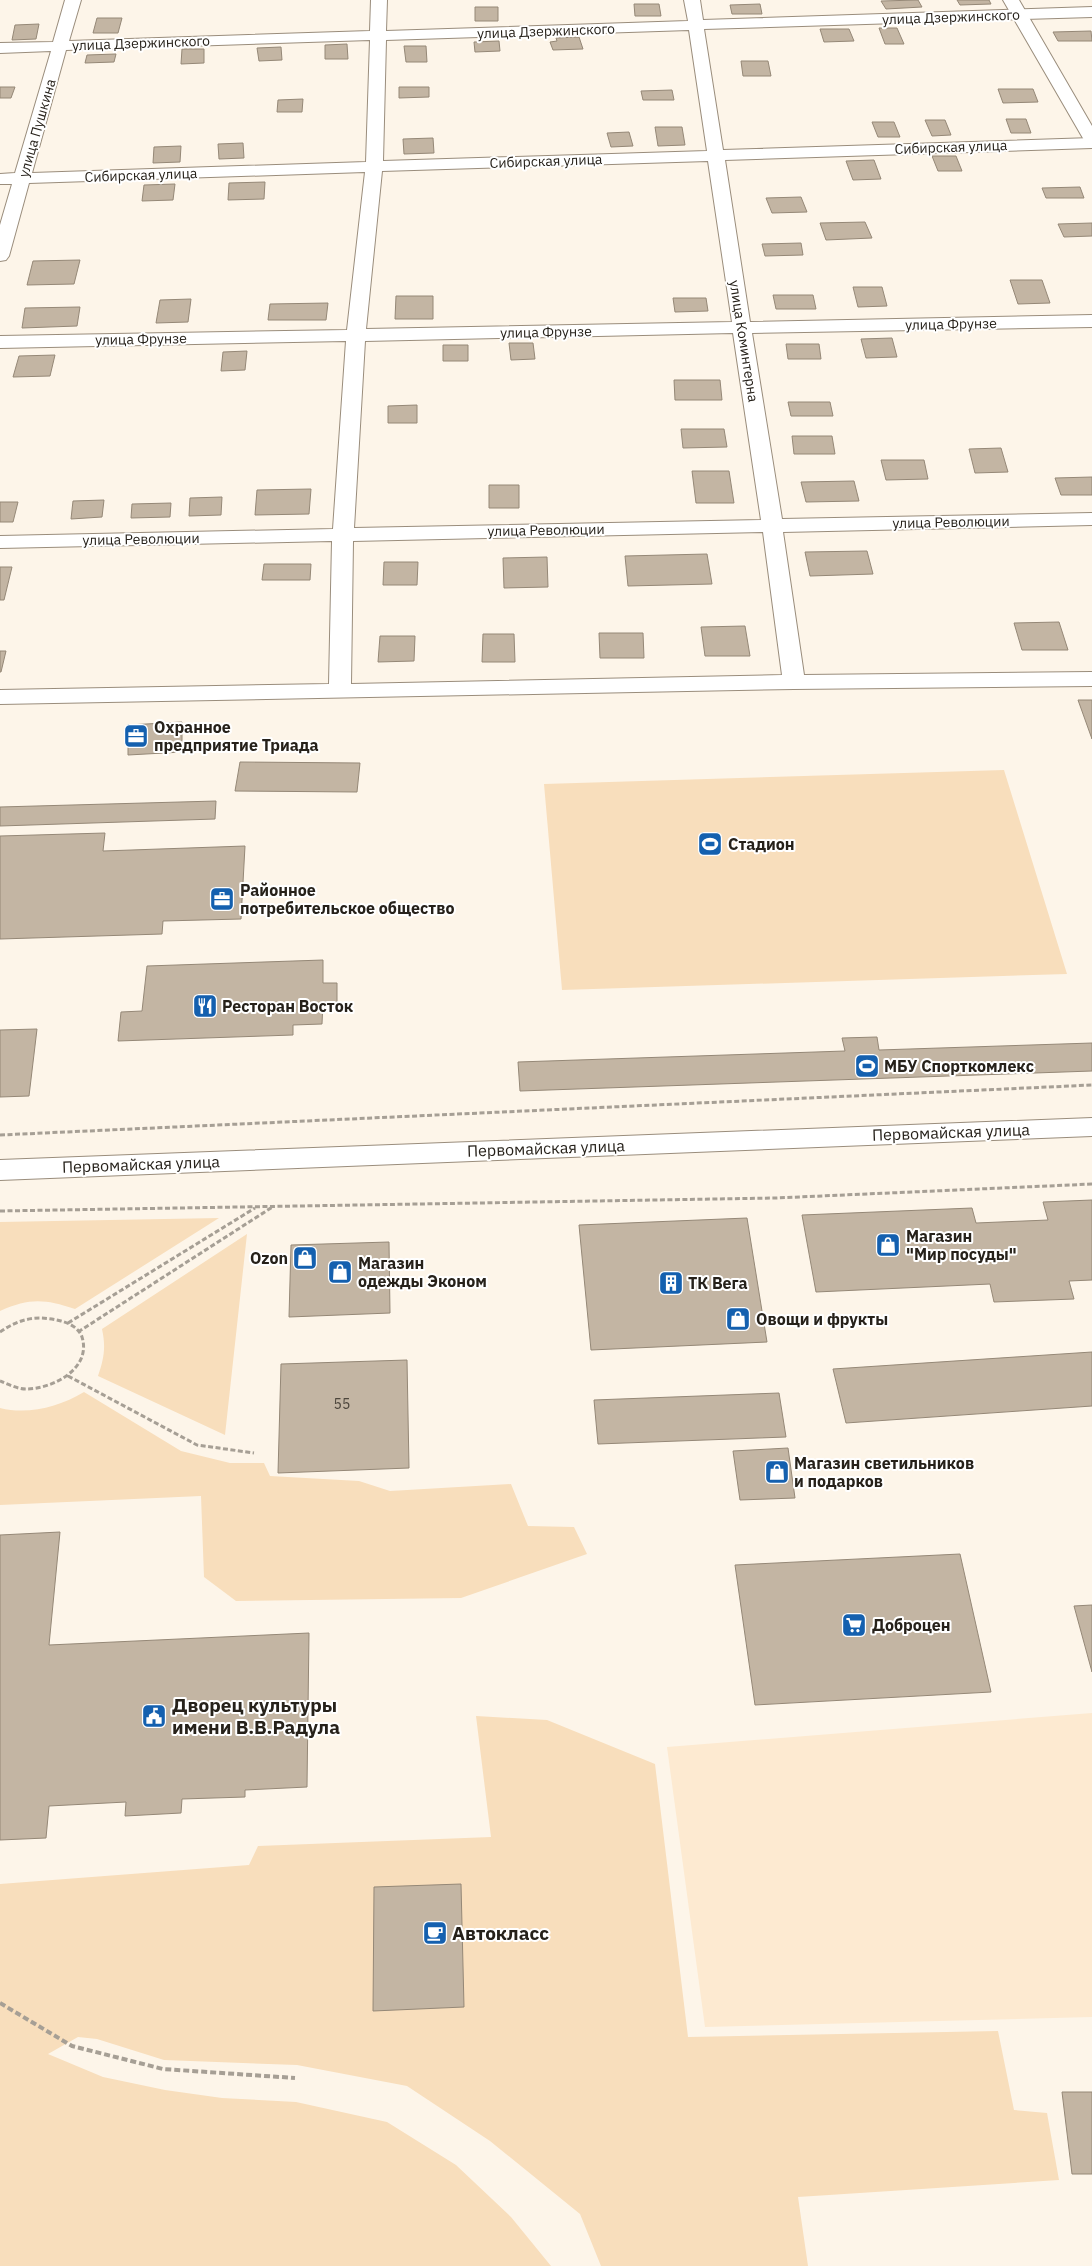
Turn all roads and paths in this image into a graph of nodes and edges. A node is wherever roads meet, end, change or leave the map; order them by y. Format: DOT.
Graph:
graph roads {
  1 [pos="73,0"];
  2 [pos="380,0"];
  3 [pos="692,0"];
  4 [pos="1011,0"];
  5 [pos="1092,12"];
  6 [pos="1019,14"];
  7 [pos="695,26"];
  8 [pos="379,36"];
  9 [pos="60,46"];
  10 [pos="0,48"];
  11 [pos="1092,142"];
  12 [pos="717,154"];
  13 [pos="374,168"];
  14 [pos="22,178"];
  15 [pos="0,179"];
  16 [pos="0,256"];
  17 [pos="1092,321"];
  18 [pos="742,328"];
  19 [pos="356,335"];
  20 [pos="0,342"];
  21 [pos="1092,519"];
  22 [pos="772,525"];
  23 [pos="343,534"];
  24 [pos="0,542"];
  25 [pos="1092,679"];
  26 [pos="794,682"];
  27 [pos="340,690"];
  28 [pos="0,696"];
  29 [pos="1092,1086"];
  30 [pos="1092,1127"];
  31 [pos="0,1135"];
  32 [pos="0,1170"];
  33 [pos="1092,1184"];
  34 [pos="257,1206"];
  35 [pos="274,1206"];
  36 [pos="0,1211"];
  37 [pos="68,1323"];
  38 [pos="1,1329"];
  39 [pos="78,1332"];
  40 [pos="68,1376"];
  41 [pos="0,1382"];
  42 [pos="254,1453"];
  43 [pos="0,2003"];
  44 [pos="295,2078"];
  1 -- 9 [label="street, улица Пушкина"];
  2 -- 8 [label="street"];
  3 -- 7 [label="street, улица Коминтерна"];
  4 -- 6 [label="street"];
  5 -- 6 [label="street, улица Дзержинского"];
  6 -- 7 [label="street, улица Дзержинского"];
  6 -- 11 [label="street"];
  7 -- 8 [label="street, улица Дзержинского"];
  7 -- 12 [label="street, улица Коминтерна"];
  8 -- 9 [label="street, улица Дзержинского"];
  8 -- 13 [label="street"];
  9 -- 10 [label="street, улица Дзержинского"];
  9 -- 14 [label="street, улица Пушкина"];
  11 -- 12 [label="street, Сибирская улица"];
  12 -- 13 [label="street, Сибирская улица"];
  12 -- 18 [label="street, улица Коминтерна"];
  13 -- 14 [label="street, Сибирская улица"];
  13 -- 19 [label="street"];
  14 -- 15 [label="street, Сибирская улица"];
  14 -- 16 [label="street, улица Пушкина"];
  17 -- 18 [label="street, улица Фрунзе"];
  18 -- 19 [label="street, улица Фрунзе"];
  18 -- 22 [label="street, улица Коминтерна"];
  19 -- 20 [label="street, улица Фрунзе"];
  19 -- 23 [label="street"];
  21 -- 22 [label="street, улица Революции"];
  22 -- 23 [label="street, улица Революции"];
  22 -- 26 [label="street, улица Коминтерна"];
  23 -- 24 [label="street, улица Революции"];
  23 -- 27 [label="street"];
  25 -- 26 [label="street"];
  26 -- 27 [label="street"];
  27 -- 28 [label="street"];
  29 -- 31 [label="path"];
  30 -- 32 [label="street, Первомайская улица"];
  33 -- 35 [label="path"];
  34 -- 35 [label="path"];
  34 -- 36 [label="path"];
  34 -- 37 [label="path"];
  35 -- 39 [label="path"];
  37 -- 38 [label="path"];
  37 -- 39 [label="path"];
  39 -- 40 [label="path"];
  40 -- 41 [label="path"];
  40 -- 42 [label="path"];
  43 -- 44 [label="path"];
}
